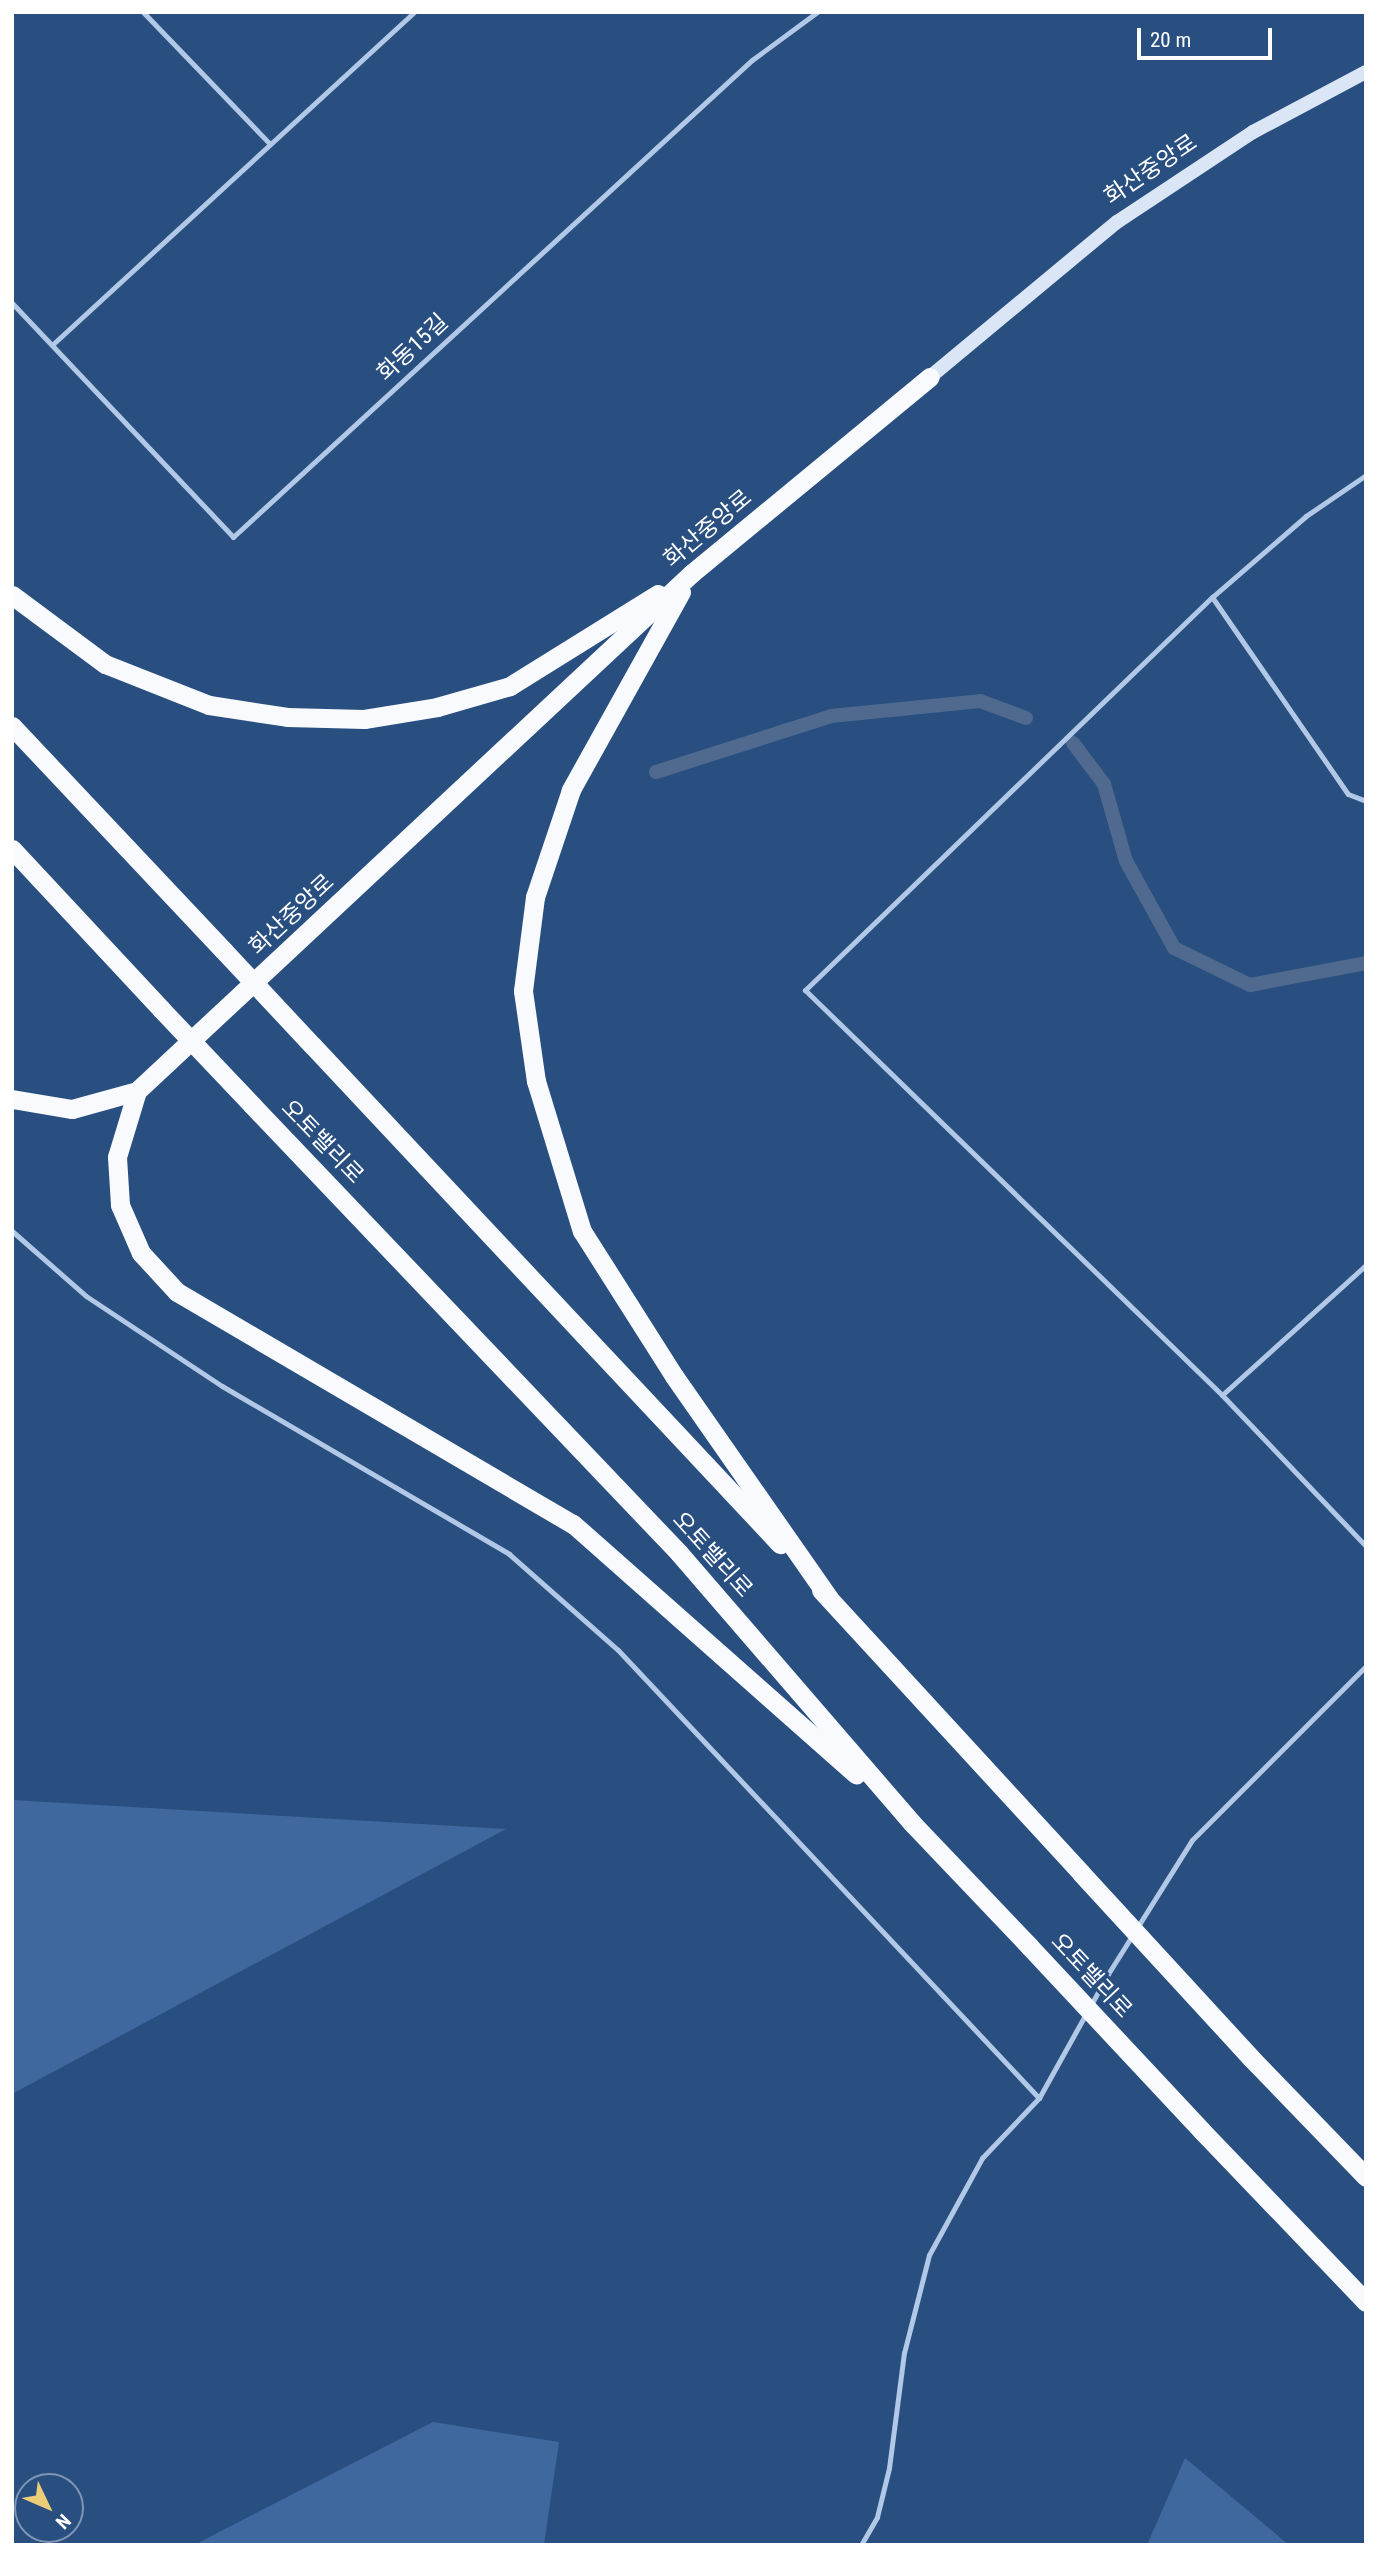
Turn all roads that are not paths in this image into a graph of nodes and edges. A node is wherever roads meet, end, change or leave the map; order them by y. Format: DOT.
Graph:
graph roads {
  1 [pos="143,12"];
  2 [pos="414,12"];
  3 [pos="817,12"];
  4 [pos="1366,72"];
  5 [pos="270,144"];
  6 [pos="12,303"];
  7 [pos="52,345"];
  8 [pos="930,377"];
  9 [pos="1366,475"];
  10 [pos="692,573"];
  11 [pos="12,595"];
  12 [pos="1212,597"];
  13 [pos="12,726"];
  14 [pos="1366,801"];
  15 [pos="12,849"];
  16 [pos="137,1091"];
  17 [pos="12,1099"];
  18 [pos="12,1231"];
  19 [pos="1366,1265"];
  20 [pos="1222,1395"];
  21 [pos="1366,1546"];
  22 [pos="829,1598"];
  23 [pos="1366,1666"];
  24 [pos="912,1823"];
  25 [pos="1039,2098"];
  26 [pos="1366,2177"];
  27 [pos="1366,2302"];
  28 [pos="861,2545"];
  1 -- 5 [label="lane"];
  2 -- 5 [label="lane"];
  3 -- 7 [label="lane, 화동15길"];
  4 -- 8 [label="main road, 화산중앙로"];
  5 -- 7 [label="lane"];
  6 -- 7 [label="lane, 화동15길"];
  8 -- 10 [label="highway, 화산중앙로"];
  9 -- 12 [label="lane"];
  10 -- 11 [label="highway"];
  10 -- 16 [label="highway, 화산중앙로"];
  10 -- 22 [label="highway"];
  12 -- 14 [label="lane"];
  12 -- 20 [label="lane"];
  13 -- 22 [label="highway, bridge"];
  15 -- 24 [label="highway, 오토밸리로, bridge"];
  16 -- 17 [label="highway"];
  16 -- 24 [label="highway"];
  18 -- 25 [label="lane"];
  19 -- 20 [label="lane"];
  20 -- 21 [label="lane"];
  22 -- 26 [label="highway, bridge"];
  23 -- 25 [label="lane"];
  24 -- 27 [label="highway, 오토밸리로, bridge"];
  25 -- 28 [label="lane"];
}
